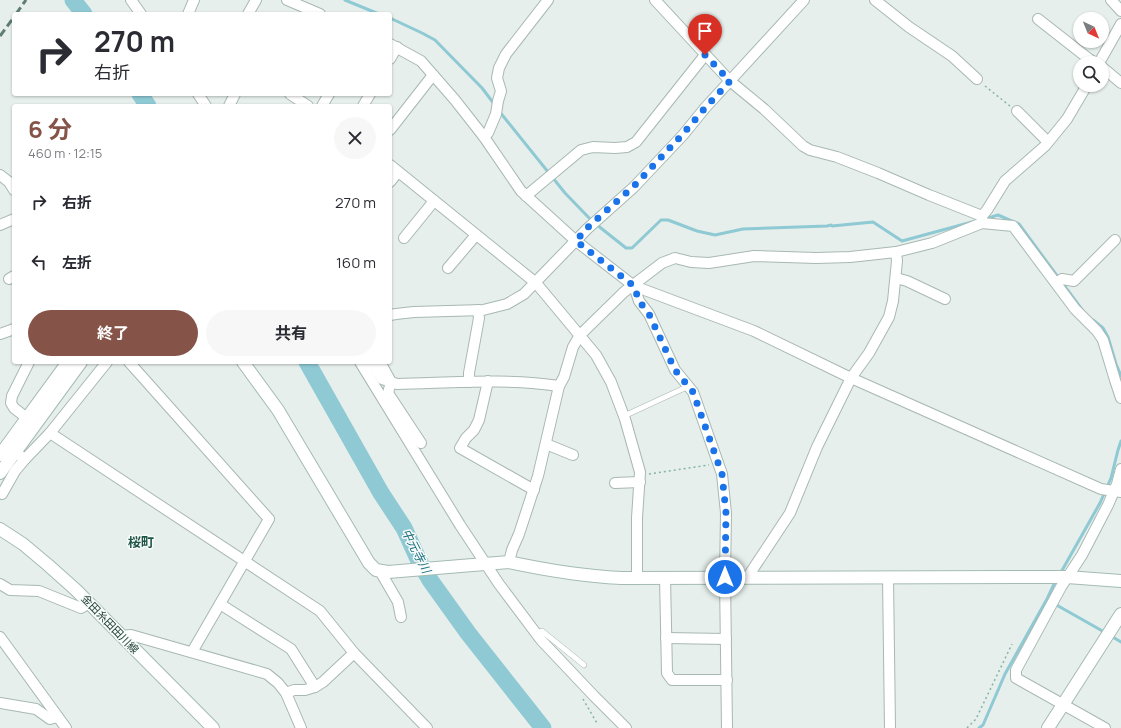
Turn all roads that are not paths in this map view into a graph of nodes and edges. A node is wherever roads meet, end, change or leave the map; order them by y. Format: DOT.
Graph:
graph roads {
  1 [pos="130,0"];
  2 [pos="194,0"];
  3 [pos="256,0"];
  4 [pos="287,0"];
  5 [pos="548,0"];
  6 [pos="655,0"];
  7 [pos="804,0"];
  8 [pos="875,0"];
  9 [pos="1111,0"];
  10 [pos="297,10"];
  11 [pos="1121,11"];
  12 [pos="139,12"];
  13 [pos="189,12"];
  14 [pos="249,12"];
  15 [pos="308,12"];
  16 [pos="1038,19"];
  17 [pos="1121,24"];
  18 [pos="393,46"];
  19 [pos="705,55"];
  20 [pos="1085,56"];
  21 [pos="1103,56"];
  22 [pos="1109,73"];
  23 [pos="433,75"];
  24 [pos="977,79"];
  25 [pos="730,81"];
  26 [pos="1121,83"];
  27 [pos="1083,92"];
  28 [pos="293,96"];
  29 [pos="305,104"];
  30 [pos="1017,111"];
  31 [pos="392,127"];
  32 [pos="484,137"];
  33 [pos="1048,142"];
  34 [pos="392,167"];
  35 [pos="398,172"];
  36 [pos="0,175"];
  37 [pos="392,180"];
  38 [pos="12,187"];
  39 [pos="526,196"];
  40 [pos="434,201"];
  41 [pos="12,220"];
  42 [pos="982,220"];
  43 [pos="0,225"];
  44 [pos="476,234"];
  45 [pos="404,238"];
  46 [pos="1115,240"];
  47 [pos="576,241"];
  48 [pos="896,252"];
  49 [pos="448,268"];
  50 [pos="896,278"];
  51 [pos="536,283"];
  52 [pos="1056,283"];
  53 [pos="634,286"];
  54 [pos="945,299"];
  55 [pos="478,310"];
  56 [pos="392,316"];
  57 [pos="12,330"];
  58 [pos="0,334"];
  59 [pos="580,335"];
  60 [pos="28,364"];
  61 [pos="67,364"];
  62 [pos="79,364"];
  63 [pos="105,364"];
  64 [pos="131,364"];
  65 [pos="244,364"];
  66 [pos="361,364"];
  67 [pos="372,364"];
  68 [pos="381,364"];
  69 [pos="850,378"];
  70 [pos="1118,379"];
  71 [pos="488,381"];
  72 [pos="391,382"];
  73 [pos="469,382"];
  74 [pos="558,386"];
  75 [pos="688,386"];
  76 [pos="1121,398"];
  77 [pos="624,416"];
  78 [pos="31,421"];
  79 [pos="50,433"];
  80 [pos="421,443"];
  81 [pos="546,444"];
  82 [pos="0,455"];
  83 [pos="573,455"];
  84 [pos="20,456"];
  85 [pos="1121,469"];
  86 [pos="0,474"];
  87 [pos="640,478"];
  88 [pos="615,482"];
  89 [pos="534,490"];
  90 [pos="1118,492"];
  91 [pos="2,494"];
  92 [pos="0,529"];
  93 [pos="245,561"];
  94 [pos="509,562"];
  95 [pos="482,564"];
  96 [pos="384,571"];
  97 [pos="665,577"];
  98 [pos="725,577"];
  99 [pos="888,577"];
  100 [pos="1067,577"];
  101 [pos="638,578"];
  102 [pos="747,578"];
  103 [pos="1121,581"];
  104 [pos="0,584"];
  105 [pos="89,603"];
  106 [pos="220,604"];
  107 [pos="1121,614"];
  108 [pos="401,617"];
  109 [pos="536,633"];
  110 [pos="121,636"];
  111 [pos="0,637"];
  112 [pos="666,638"];
  113 [pos="726,639"];
  114 [pos="192,652"];
  115 [pos="354,653"];
  116 [pos="584,665"];
  117 [pos="727,680"];
  118 [pos="315,687"];
  119 [pos="286,693"];
  120 [pos="0,703"];
  121 [pos="1063,704"];
  122 [pos="58,717"];
  123 [pos="66,728"];
  124 [pos="213,728"];
  125 [pos="301,728"];
  126 [pos="427,728"];
  127 [pos="626,728"];
  128 [pos="727,728"];
  129 [pos="890,728"];
  130 [pos="1048,728"];
  131 [pos="1105,728"];
  1 -- 12 [label="street"];
  2 -- 13 [label="street"];
  3 -- 14 [label="street"];
  4 -- 10 [label="street"];
  5 -- 32 [label="street"];
  6 -- 19 [label="street"];
  7 -- 25 [label="street"];
  8 -- 24 [label="street"];
  9 -- 11 [label="street"];
  10 -- 15 [label="street"];
  16 -- 20 [label="street"];
  17 -- 21 [label="street"];
  18 -- 23 [label="street"];
  19 -- 25 [label="street"];
  19 -- 39 [label="street"];
  22 -- 26 [label="street"];
  23 -- 31 [label="street"];
  23 -- 32 [label="street"];
  25 -- 42 [label="street"];
  25 -- 47 [label="street"];
  27 -- 33 [label="street"];
  28 -- 29 [label="street"];
  30 -- 33 [label="street"];
  32 -- 39 [label="street"];
  33 -- 42 [label="street"];
  34 -- 35 [label="street"];
  35 -- 37 [label="street"];
  35 -- 40 [label="street"];
  36 -- 38 [label="street"];
  39 -- 47 [label="street"];
  40 -- 44 [label="street"];
  40 -- 45 [label="street"];
  41 -- 43 [label="street"];
  42 -- 48 [label="street"];
  42 -- 52 [label="street"];
  44 -- 49 [label="street"];
  44 -- 51 [label="street"];
  46 -- 52 [label="street"];
  47 -- 51 [label="street"];
  47 -- 53 [label="street"];
  48 -- 50 [label="street"];
  48 -- 53 [label="street"];
  50 -- 54 [label="street"];
  50 -- 69 [label="street"];
  51 -- 55 [label="street"];
  51 -- 59 [label="street"];
  52 -- 70 [label="street"];
  53 -- 59 [label="street"];
  53 -- 69 [label="street"];
  53 -- 75 [label="street"];
  55 -- 56 [label="street"];
  55 -- 73 [label="street"];
  57 -- 58 [label="street"];
  59 -- 74 [label="street"];
  59 -- 77 [label="street"];
  60 -- 78 [label="street"];
  61 -- 78 [label="street"];
  62 -- 78 [label="street"];
  63 -- 79 [label="street"];
  64 -- 93 [label="street"];
  65 -- 96 [label="street"];
  66 -- 95 [label="street"];
  67 -- 72 [label="street"];
  68 -- 72 [label="street"];
  69 -- 90 [label="street"];
  69 -- 102 [label="street"];
  70 -- 76 [label="street"];
  71 -- 73 [label="street"];
  71 -- 74 [label="street"];
  71 -- 89 [label="street"];
  72 -- 73 [label="street"];
  72 -- 80 [label="street"];
  74 -- 81 [label="street"];
  75 -- 77 [label="lane"];
  75 -- 98 [label="street"];
  77 -- 87 [label="street"];
  78 -- 82 [label="street"];
  78 -- 84 [label="street"];
  79 -- 84 [label="street"];
  79 -- 93 [label="street"];
  81 -- 83 [label="street"];
  81 -- 89 [label="street"];
  84 -- 86 [label="street"];
  84 -- 91 [label="street"];
  85 -- 90 [label="street"];
  87 -- 88 [label="street"];
  87 -- 101 [label="street"];
  89 -- 94 [label="street"];
  90 -- 100 [label="street"];
  92 -- 105 [label="street, 金田糸田田川線"];
  93 -- 106 [label="street"];
  93 -- 115 [label="street"];
  94 -- 95 [label="street"];
  94 -- 101 [label="street"];
  95 -- 96 [label="street"];
  95 -- 109 [label="street"];
  96 -- 108 [label="street"];
  97 -- 98 [label="street"];
  97 -- 101 [label="street"];
  97 -- 112 [label="street"];
  98 -- 102 [label="street"];
  98 -- 113 [label="street"];
  99 -- 100 [label="street"];
  99 -- 102 [label="street"];
  99 -- 129 [label="street"];
  100 -- 103 [label="street"];
  100 -- 121 [label="street"];
  104 -- 105 [label="street"];
  105 -- 110 [label="street, 金田糸田田川線"];
  106 -- 114 [label="street"];
  106 -- 118 [label="street"];
  107 -- 121 [label="street"];
  109 -- 116 [label="lane"];
  109 -- 127 [label="street"];
  110 -- 114 [label="street"];
  110 -- 124 [label="street, 金田糸田田川線"];
  111 -- 122 [label="street"];
  112 -- 113 [label="street"];
  112 -- 117 [label="street"];
  113 -- 117 [label="street"];
  114 -- 119 [label="street"];
  115 -- 118 [label="street"];
  115 -- 126 [label="street"];
  117 -- 128 [label="street"];
  118 -- 119 [label="street"];
  119 -- 125 [label="street"];
  120 -- 122 [label="street"];
  121 -- 130 [label="street"];
  121 -- 131 [label="street"];
  122 -- 123 [label="street"];
}
